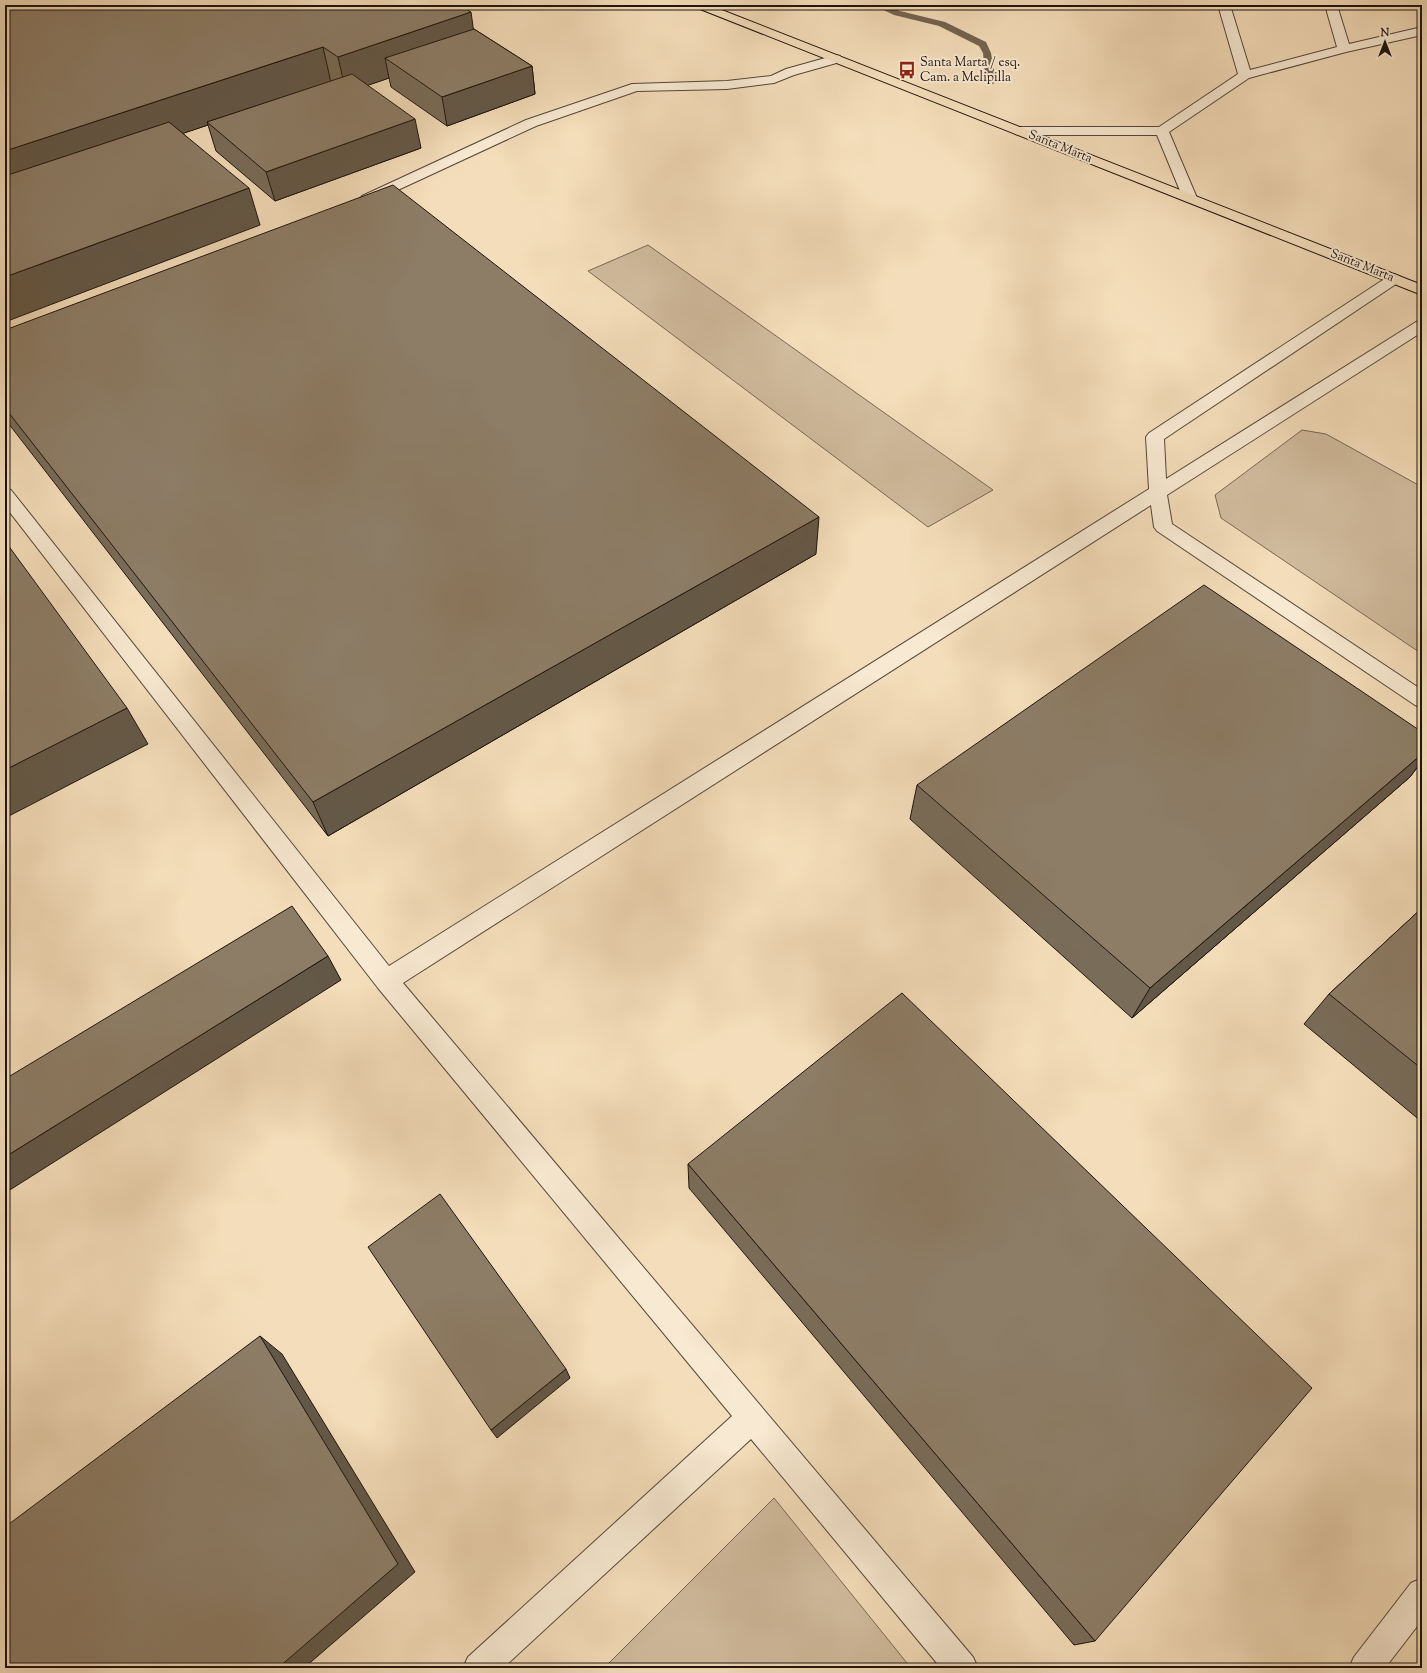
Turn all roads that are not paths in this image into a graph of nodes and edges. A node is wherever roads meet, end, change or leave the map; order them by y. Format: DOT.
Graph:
graph roads {
  1 [pos="699,5"];
  2 [pos="1224,5"];
  3 [pos="1331,5"];
  4 [pos="1422,32"];
  5 [pos="1344,49"];
  6 [pos="836,59"];
  7 [pos="1245,75"];
  8 [pos="1020,131"];
  9 [pos="1162,131"];
  10 [pos="1190,198"];
  11 [pos="358,203"];
  12 [pos="1394,279"];
  13 [pos="1422,290"];
  14 [pos="1422,325"];
  15 [pos="1158,492"];
  16 [pos="8,502"];
  17 [pos="1422,700"];
  18 [pos="386,981"];
  19 [pos="752,1418"];
  20 [pos="1422,1594"];
  21 [pos="479,1668"];
  22 [pos="962,1668"];
  23 [pos="1365,1668"];
  1 -- 6 [label="main road, Santa Marta"];
  2 -- 7 [label="lane"];
  3 -- 5 [label="lane"];
  4 -- 5 [label="lane"];
  5 -- 7 [label="lane"];
  6 -- 8 [label="main road, Santa Marta"];
  6 -- 11 [label="lane"];
  7 -- 9 [label="lane"];
  8 -- 9 [label="lane"];
  8 -- 10 [label="main road, Santa Marta"];
  9 -- 10 [label="lane"];
  10 -- 12 [label="main road, Santa Marta"];
  12 -- 13 [label="main road, Santa Marta"];
  12 -- 15 [label="lane"];
  14 -- 15 [label="lane"];
  15 -- 17 [label="lane"];
  15 -- 18 [label="lane"];
  16 -- 18 [label="lane"];
  18 -- 19 [label="lane"];
  19 -- 21 [label="lane"];
  19 -- 22 [label="lane"];
  20 -- 23 [label="lane"];
}
